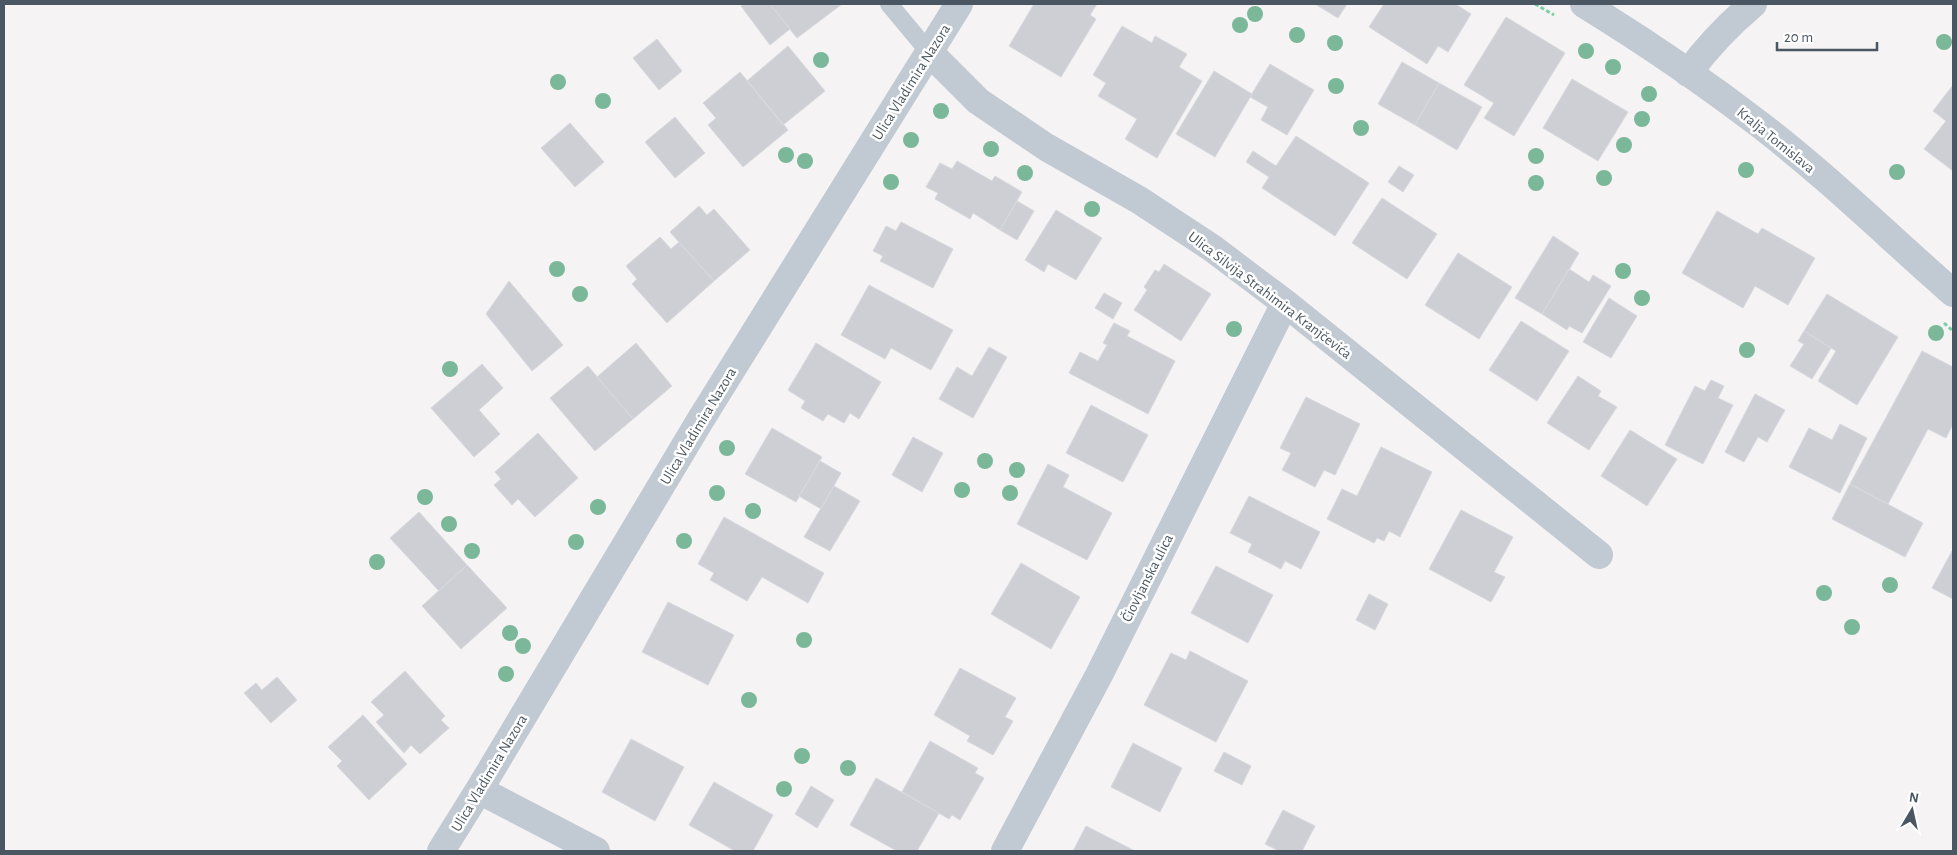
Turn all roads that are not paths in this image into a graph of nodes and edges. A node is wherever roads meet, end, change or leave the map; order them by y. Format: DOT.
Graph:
graph roads {
  1 [pos="889,4"];
  2 [pos="959,4"];
  3 [pos="1584,4"];
  4 [pos="1753,4"];
  5 [pos="930,52"];
  6 [pos="1688,73"];
  7 [pos="1953,293"];
  8 [pos="1285,303"];
  9 [pos="1599,555"];
  10 [pos="479,790"];
  11 [pos="441,851"];
  12 [pos="596,851"];
  13 [pos="1005,851"];
  1 -- 5 [label="lane"];
  2 -- 5 [label="street, Ulica Vladimira Nazora"];
  3 -- 6 [label="street, Kralja Tomislava"];
  4 -- 6 [label="street"];
  5 -- 8 [label="street, Ulica Silvija Strahimira Kranjčevića"];
  5 -- 10 [label="street, Ulica Vladimira Nazora"];
  6 -- 7 [label="street, Kralja Tomislava"];
  8 -- 9 [label="street, Ulica Silvija Strahimira Kranjčevića"];
  8 -- 13 [label="street, Čiovljanska ulica"];
  10 -- 11 [label="street, Ulica Vladimira Nazora"];
  10 -- 12 [label="street"];
}
